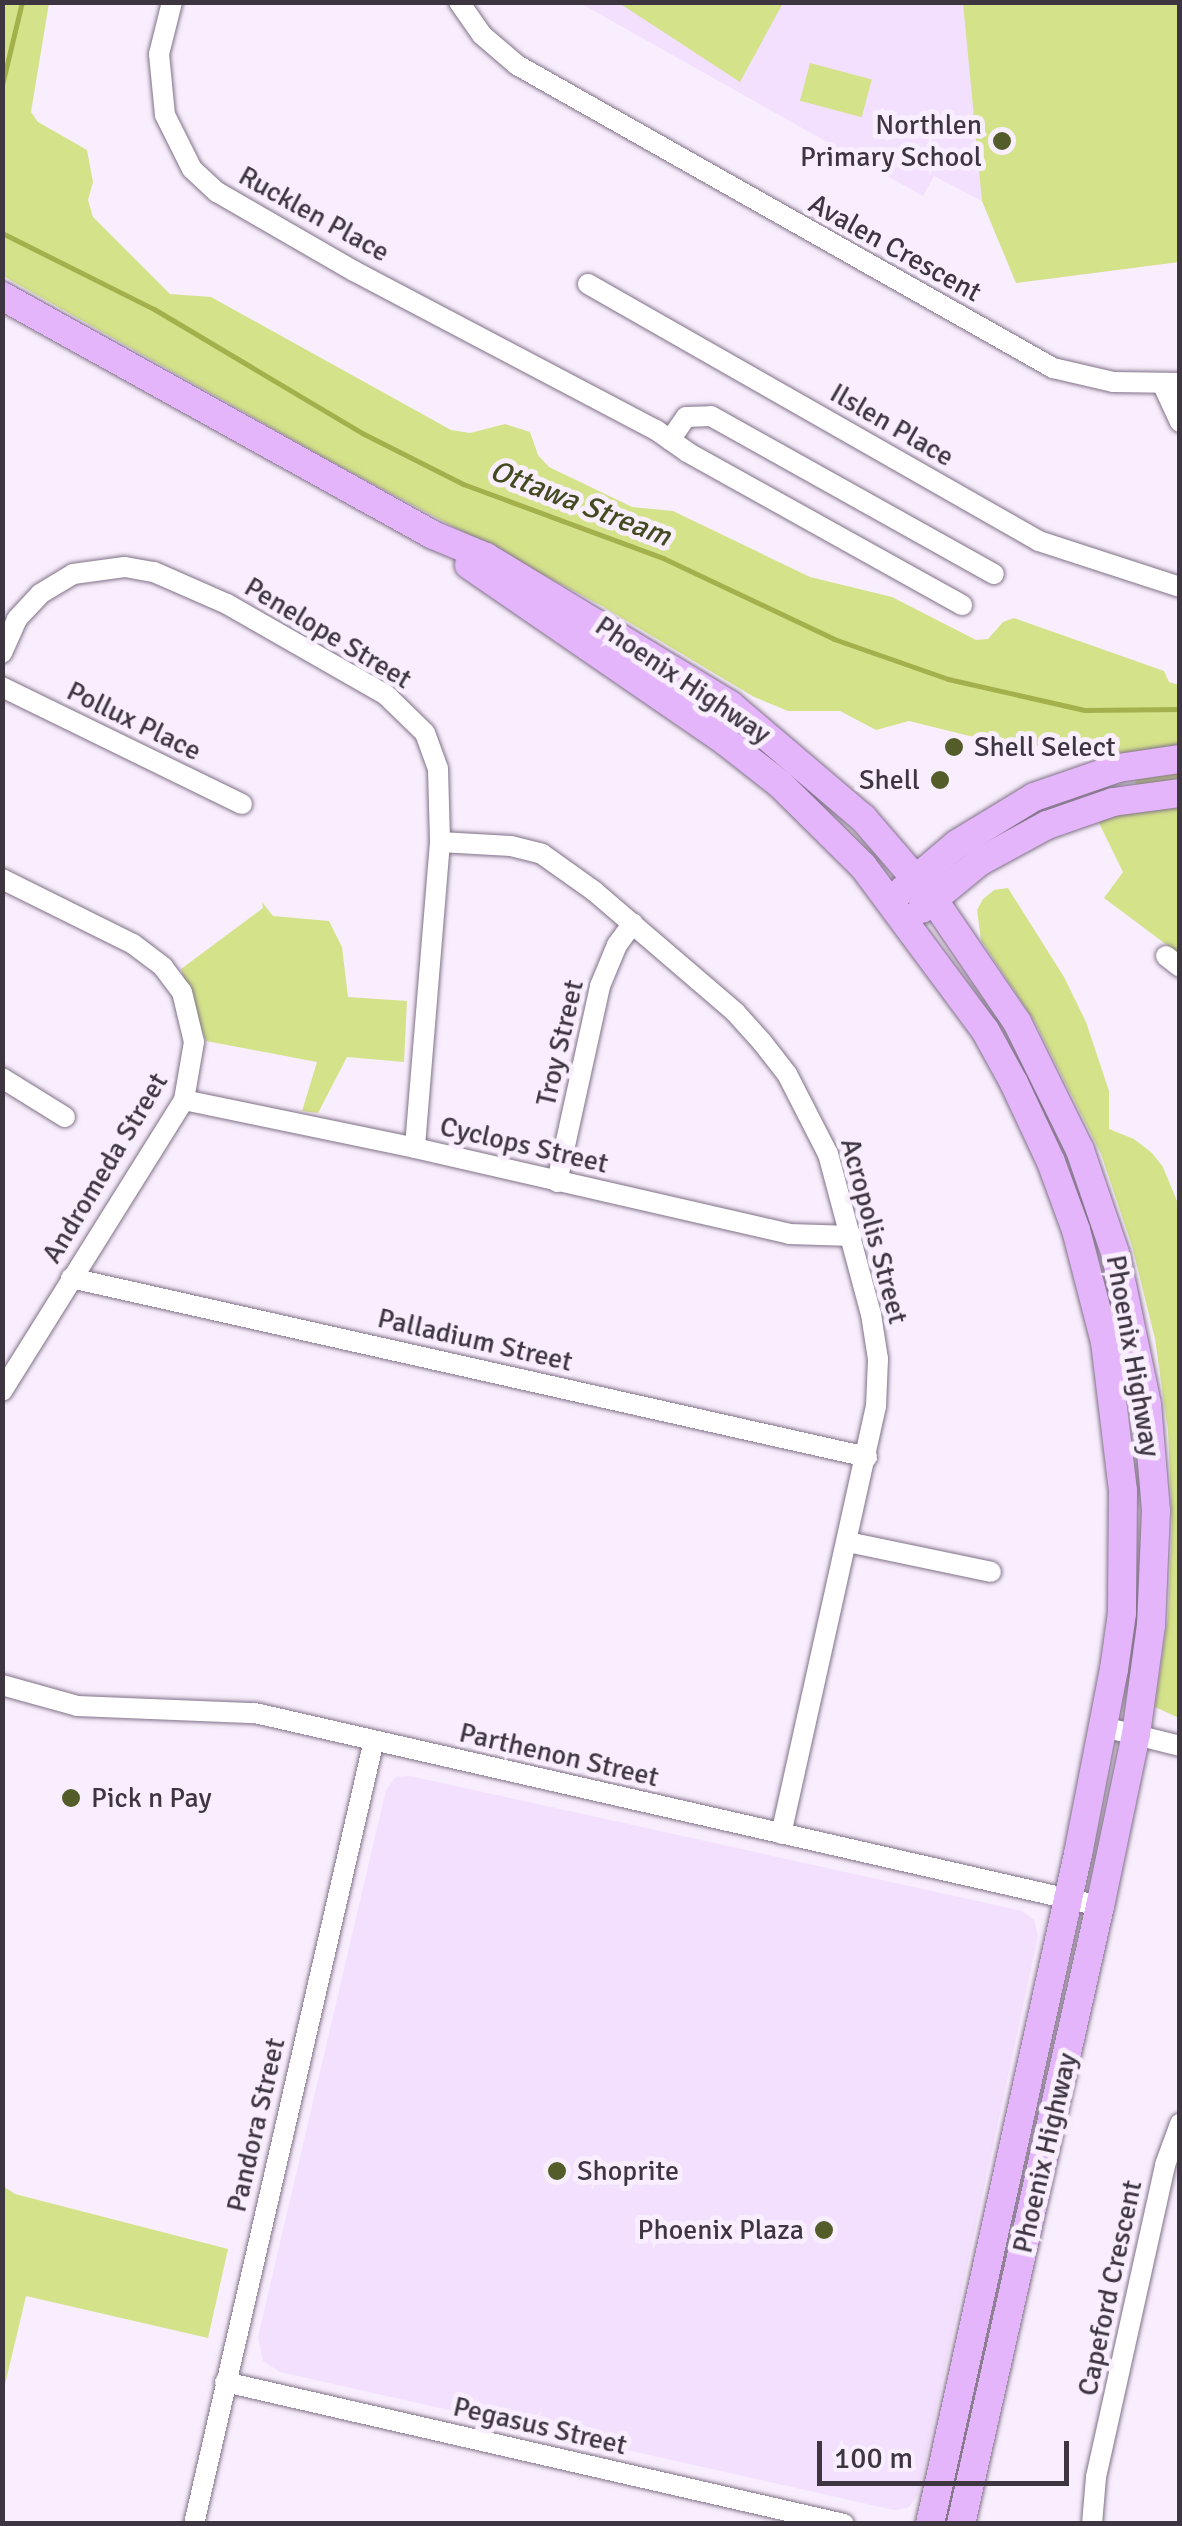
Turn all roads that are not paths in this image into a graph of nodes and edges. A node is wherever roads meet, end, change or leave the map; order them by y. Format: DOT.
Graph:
graph roads {
  1 [pos="172,2"];
  2 [pos="459,2"];
  3 [pos="588,284"];
  4 [pos="2,296"];
  5 [pos="1171,383"];
  6 [pos="1180,422"];
  7 [pos="670,440"];
  8 [pos="433,535"];
  9 [pos="994,574"];
  10 [pos="1180,587"];
  11 [pos="962,605"];
  12 [pos="2,653"];
  13 [pos="2,687"];
  14 [pos="1180,759"];
  15 [pos="1180,793"];
  16 [pos="242,804"];
  17 [pos="440,842"];
  18 [pos="980,862"];
  19 [pos="2,879"];
  20 [pos="924,888"];
  21 [pos="899,912"];
  22 [pos="633,923"];
  23 [pos="974,956"];
  24 [pos="2,1078"];
  25 [pos="184,1100"];
  26 [pos="65,1117"];
  27 [pos="415,1148"];
  28 [pos="557,1182"];
  29 [pos="852,1236"];
  30 [pos="71,1278"];
  31 [pos="2,1391"];
  32 [pos="866,1456"];
  33 [pos="848,1542"];
  34 [pos="992,1572"];
  35 [pos="2,1686"];
  36 [pos="1104,1727"];
  37 [pos="1136,1734"];
  38 [pos="374,1740"];
  39 [pos="1180,1746"];
  40 [pos="781,1834"];
  41 [pos="1068,1898"];
  42 [pos="1100,1906"];
  43 [pos="1180,2124"];
  44 [pos="225,2382"];
  45 [pos="194,2524"];
  46 [pos="844,2524"];
  47 [pos="930,2524"];
  48 [pos="961,2524"];
  49 [pos="1092,2524"];
  1 -- 7 [label="street, Rucklen Place"];
  2 -- 5 [label="street, Avalen Crescent"];
  3 -- 10 [label="street, Ilslen Place"];
  4 -- 8 [label="main road, Phoenix Highway"];
  5 -- 6 [label="street"];
  7 -- 9 [label="street"];
  7 -- 11 [label="street, Rucklen Place"];
  8 -- 20 [label="main road, Phoenix Highway"];
  8 -- 21 [label="main road, Phoenix Highway"];
  12 -- 17 [label="street, Penelope Street"];
  13 -- 16 [label="street, Pollux Place"];
  14 -- 20 [label="main road"];
  15 -- 18 [label="main road"];
  17 -- 22 [label="street, Acropolis Street"];
  17 -- 27 [label="street, Penelope Street"];
  18 -- 20 [label="main road"];
  18 -- 23 [label="main road"];
  19 -- 25 [label="street, Andromeda Street"];
  20 -- 21 [label="main road"];
  20 -- 23 [label="main road, Phoenix Highway"];
  21 -- 36 [label="main road, Phoenix Highway"];
  22 -- 28 [label="street, Troy Street"];
  22 -- 29 [label="street, Acropolis Street"];
  23 -- 37 [label="main road, Phoenix Highway"];
  24 -- 26 [label="street"];
  25 -- 27 [label="street, Cyclops Street"];
  25 -- 30 [label="street, Andromeda Street"];
  27 -- 28 [label="street, Cyclops Street"];
  28 -- 29 [label="street, Cyclops Street"];
  29 -- 32 [label="street, Acropolis Street"];
  30 -- 31 [label="street, Andromeda Street"];
  30 -- 32 [label="street, Palladium Street"];
  32 -- 33 [label="street, Acropolis Street"];
  33 -- 34 [label="street"];
  33 -- 40 [label="street, Acropolis Street"];
  35 -- 38 [label="street, Parthenon Street"];
  36 -- 37 [label="street"];
  36 -- 41 [label="main road, Phoenix Highway"];
  37 -- 39 [label="street"];
  37 -- 42 [label="main road, Phoenix Highway"];
  38 -- 40 [label="street, Parthenon Street"];
  38 -- 44 [label="street, Pandora Street"];
  40 -- 41 [label="street, Parthenon Street"];
  41 -- 42 [label="street, Parthenon Street"];
  41 -- 47 [label="main road, Phoenix Highway"];
  42 -- 48 [label="main road, Phoenix Highway"];
  43 -- 49 [label="street, Capeford Crescent"];
  44 -- 45 [label="street, Pandora Street"];
  44 -- 46 [label="street, Pegasus Street"];
}
